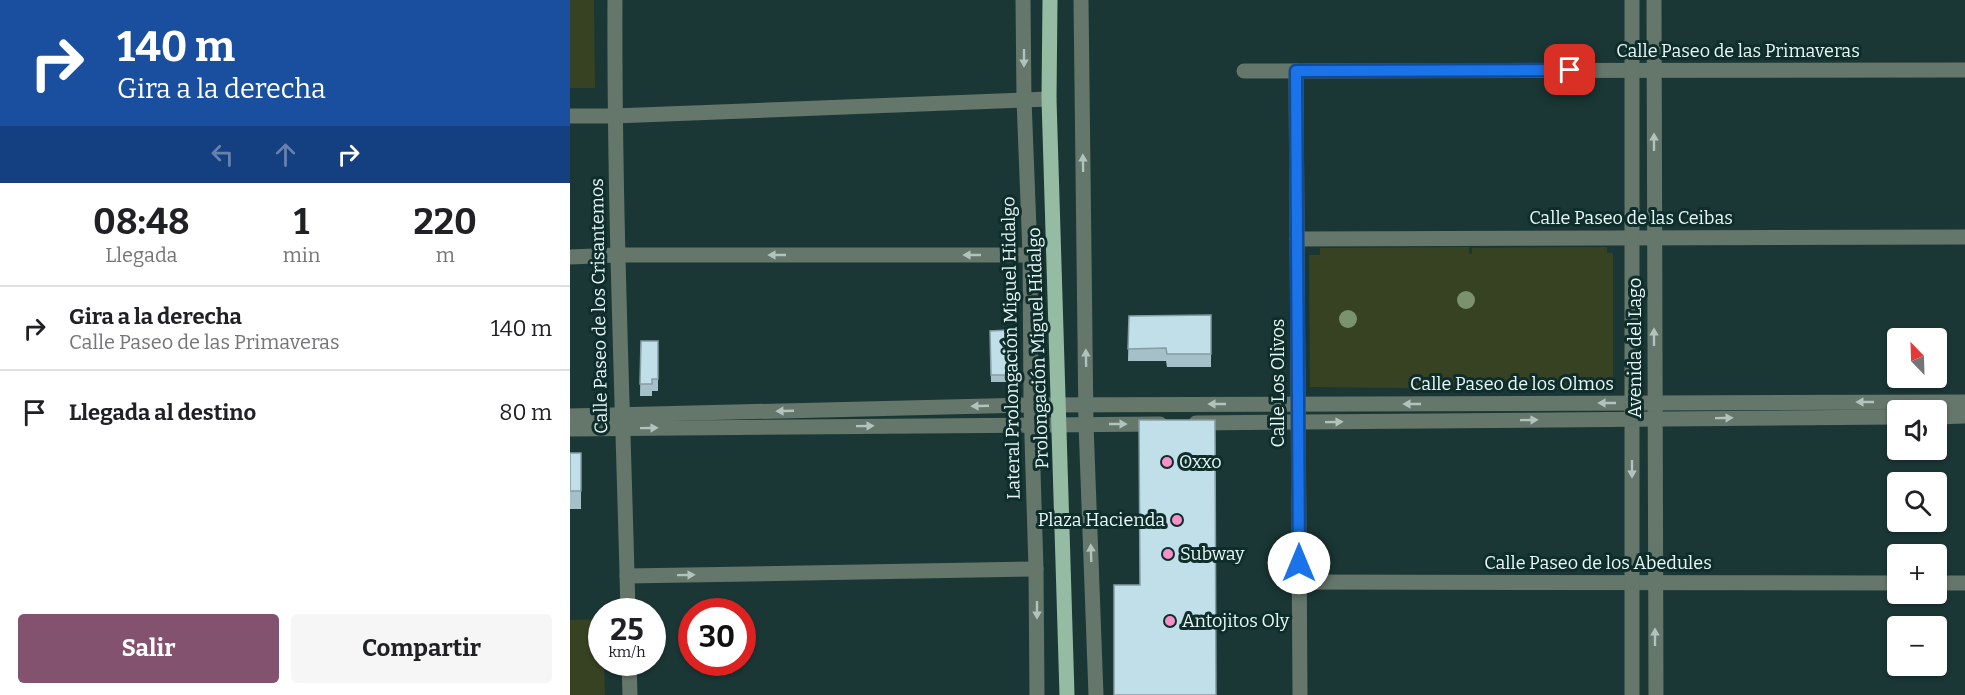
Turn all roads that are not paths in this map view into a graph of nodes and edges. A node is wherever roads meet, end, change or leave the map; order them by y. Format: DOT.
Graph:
graph roads {
  1 [pos="615,0"];
  2 [pos="1023,0"];
  3 [pos="1050,0"];
  4 [pos="1081,0"];
  5 [pos="1632,0"];
  6 [pos="1654,0"];
  7 [pos="1653,70"];
  8 [pos="1965,70"];
  9 [pos="1244,71"];
  10 [pos="1296,71"];
  11 [pos="1633,71"];
  12 [pos="1024,99"];
  13 [pos="1049,99"];
  14 [pos="570,116"];
  15 [pos="614,116"];
  16 [pos="1965,237"];
  17 [pos="1633,238"];
  18 [pos="1654,238"];
  19 [pos="1297,239"];
  20 [pos="618,255"];
  21 [pos="1030,255"];
  22 [pos="570,257"];
  23 [pos="1965,402"];
  24 [pos="1632,403"];
  25 [pos="1654,403"];
  26 [pos="1298,404"];
  27 [pos="1031,405"];
  28 [pos="1060,405"];
  29 [pos="1086,405"];
  30 [pos="570,416"];
  31 [pos="1965,416"];
  32 [pos="1887,417"];
  33 [pos="1947,417"];
  34 [pos="1632,419"];
  35 [pos="1654,419"];
  36 [pos="621,422"];
  37 [pos="1298,422"];
  38 [pos="1032,424"];
  39 [pos="1060,424"];
  40 [pos="1086,424"];
  41 [pos="570,429"];
  42 [pos="1036,569"];
  43 [pos="627,576"];
  44 [pos="1299,582"];
  45 [pos="1632,582"];
  46 [pos="1655,582"];
  47 [pos="1887,583"];
  48 [pos="1947,583"];
  49 [pos="1965,583"];
  50 [pos="628,598"];
  51 [pos="629,676"];
  52 [pos="630,695"];
  53 [pos="1037,695"];
  54 [pos="1066,695"];
  55 [pos="1096,695"];
  56 [pos="1300,695"];
  57 [pos="1632,695"];
  58 [pos="1656,695"];
  1 -- 15 [label="street, Calle Paseo de los Crisantemos"];
  2 -- 12 [label="street, Lateral Prolongación Miguel Hidalgo, one-way"];
  3 -- 13 [label="main road, Prolongación Miguel Hidalgo"];
  29 -- 4 [label="street, one-way"];
  5 -- 11 [label="street, Avenida del Lago"];
  6 -- 7 [label="street, Avenida del Lago"];
  7 -- 8 [label="street, Calle Paseo de las Primaveras"];
  7 -- 11 [label="street, Calle Paseo de las Primaveras"];
  18 -- 7 [label="street, Avenida del Lago, one-way"];
  9 -- 10 [label="street, Calle Paseo de las Primaveras"];
  10 -- 11 [label="street, Calle Paseo de las Primaveras"];
  10 -- 19 [label="street, Calle Los Olivos"];
  11 -- 17 [label="street, Avenida del Lago"];
  12 -- 13 [label="street"];
  12 -- 15 [label="street"];
  12 -- 21 [label="street, Lateral Prolongación Miguel Hidalgo"];
  13 -- 28 [label="main road, Prolongación Miguel Hidalgo"];
  14 -- 15 [label="street"];
  15 -- 20 [label="street, Calle Paseo de los Crisantemos"];
  16 -- 18 [label="street, Calle Paseo de las Ceibas"];
  17 -- 18 [label="street, Calle Paseo de las Ceibas"];
  17 -- 19 [label="street, Calle Paseo de las Ceibas"];
  17 -- 24 [label="street, Avenida del Lago"];
  25 -- 18 [label="street, Avenida del Lago, one-way"];
  19 -- 26 [label="street, Calle Los Olivos"];
  21 -- 20 [label="street, one-way"];
  20 -- 22 [label="street"];
  20 -- 36 [label="street, Calle Paseo de los Crisantemos"];
  21 -- 27 [label="street, Lateral Prolongación Miguel Hidalgo"];
  23 -- 25 [label="street, Calle Paseo de los Olmos, one-way"];
  24 -- 25 [label="street, Calle Paseo de los Olmos"];
  24 -- 26 [label="street, Calle Paseo de los Olmos, one-way"];
  24 -- 34 [label="street, Avenida del Lago"];
  25 -- 35 [label="street, Avenida del Lago"];
  26 -- 29 [label="street, Calle Paseo de los Olmos, one-way"];
  26 -- 37 [label="street, Calle Los Olivos"];
  27 -- 28 [label="street, Calle Paseo de los Olmos"];
  27 -- 36 [label="street, Calle Paseo de los Olmos, one-way"];
  27 -- 38 [label="street, Lateral Prolongación Miguel Hidalgo"];
  28 -- 29 [label="street, Calle Paseo de los Olmos"];
  28 -- 39 [label="main road, Prolongación Miguel Hidalgo"];
  29 -- 40 [label="street"];
  30 -- 36 [label="street"];
  31 -- 33 [label="street"];
  35 -- 32 [label="street, Calle Paseo de los Olmos, one-way"];
  34 -- 35 [label="street, Calle Paseo de los Olmos"];
  37 -- 34 [label="street, Calle Paseo de los Olmos, one-way"];
  34 -- 45 [label="street, Avenida del Lago, one-way"];
  35 -- 46 [label="street, Avenida del Lago"];
  36 -- 38 [label="street, Calle Paseo de los Olmos, one-way"];
  36 -- 41 [label="street"];
  36 -- 43 [label="street, Calle Paseo de los Crisantemos"];
  40 -- 37 [label="street, Calle Paseo de los Olmos, one-way"];
  37 -- 44 [label="street, Calle Los Olivos"];
  38 -- 39 [label="street, Calle Paseo de los Olmos"];
  38 -- 42 [label="street, Lateral Prolongación Miguel Hidalgo"];
  39 -- 40 [label="street, Calle Paseo de los Olmos"];
  39 -- 54 [label="main road, Prolongación Miguel Hidalgo"];
  55 -- 40 [label="street, one-way"];
  43 -- 42 [label="street, one-way"];
  42 -- 53 [label="street, Lateral Prolongación Miguel Hidalgo, one-way"];
  43 -- 50 [label="street, Calle Paseo de los Crisantemos"];
  44 -- 45 [label="street, Calle Paseo de los Abedules"];
  44 -- 56 [label="street, Calle Los Olivos"];
  45 -- 46 [label="street, Calle Paseo de los Abedules"];
  45 -- 57 [label="street, Avenida del Lago"];
  46 -- 47 [label="street, Calle Paseo de los Abedules"];
  58 -- 46 [label="street, Avenida del Lago, one-way"];
  48 -- 49 [label="street"];
  51 -- 52 [label="street"];
}
